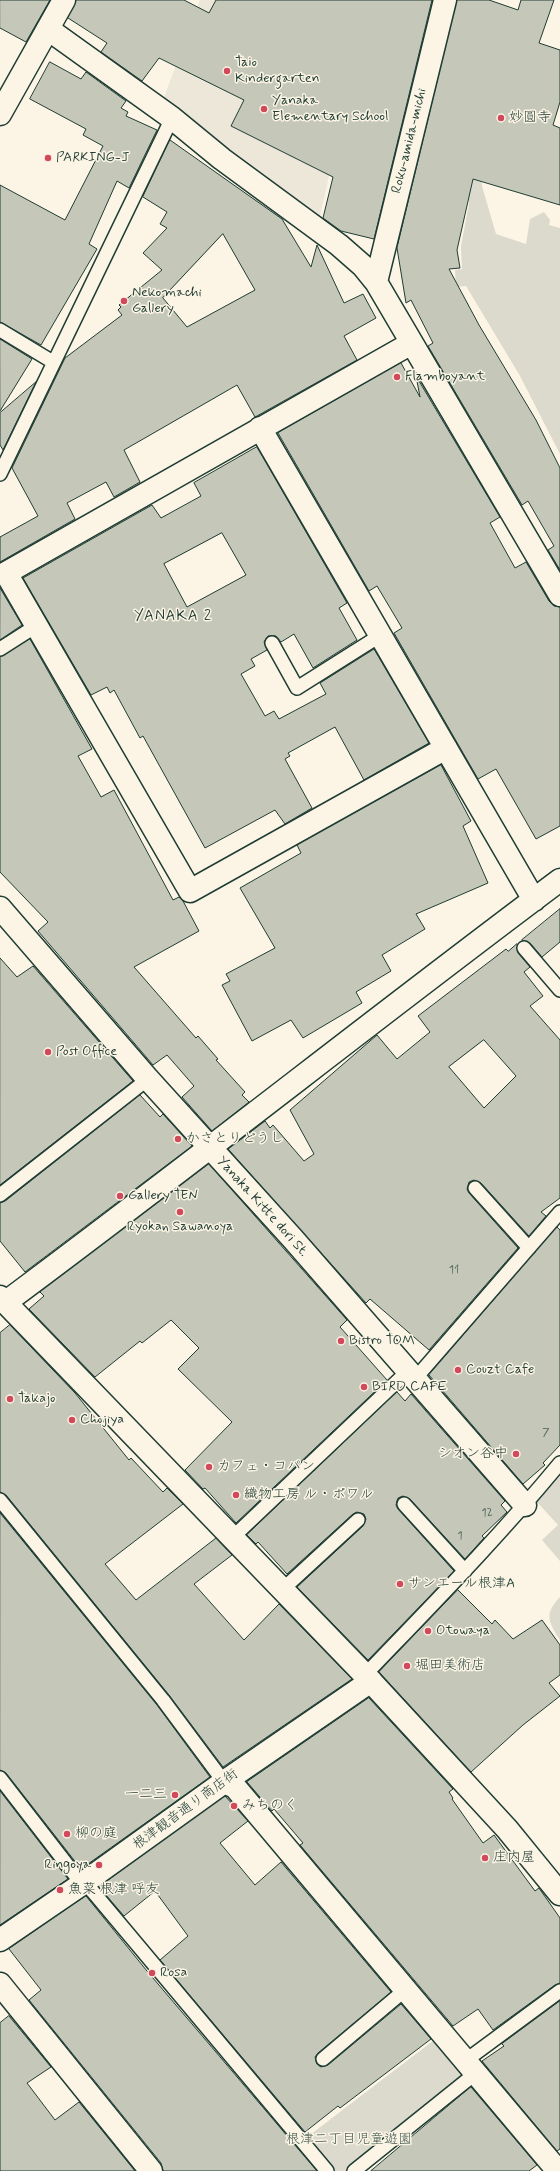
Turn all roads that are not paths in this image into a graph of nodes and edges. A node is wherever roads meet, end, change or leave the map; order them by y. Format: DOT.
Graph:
graph roads {
  1 [pos="64,0"];
  2 [pos="445,0"];
  3 [pos="48,29"];
  4 [pos="0,114"];
  5 [pos="172,118"];
  6 [pos="376,282"];
  7 [pos="0,330"];
  8 [pos="410,344"];
  9 [pos="53,362"];
  10 [pos="260,428"];
  11 [pos="0,474"];
  12 [pos="560,595"];
  13 [pos="36,626"];
  14 [pos="381,635"];
  15 [pos="272,643"];
  16 [pos="0,648"];
  17 [pos="446,748"];
  18 [pos="560,880"];
  19 [pos="534,900"];
  20 [pos="0,908"];
  21 [pos="524,948"];
  22 [pos="560,990"];
  23 [pos="148,1079"];
  24 [pos="209,1148"];
  25 [pos="475,1188"];
  26 [pos="0,1195"];
  27 [pos="560,1212"];
  28 [pos="529,1248"];
  29 [pos="2,1300"];
  30 [pos="410,1376"];
  31 [pos="560,1463"];
  32 [pos="0,1500"];
  33 [pos="404,1504"];
  34 [pos="525,1505"];
  35 [pos="358,1520"];
  36 [pos="232,1538"];
  37 [pos="465,1571"];
  38 [pos="282,1590"];
  39 [pos="368,1678"];
  40 [pos="0,1778"];
  41 [pos="224,1782"];
  42 [pos="82,1884"];
  43 [pos="560,1894"];
  44 [pos="0,1940"];
  45 [pos="0,1984"];
  46 [pos="405,1990"];
  47 [pos="560,1991"];
  48 [pos="323,2059"];
  49 [pos="470,2067"];
  50 [pos="151,2171"];
  51 [pos="327,2171"];
  52 [pos="354,2171"];
  53 [pos="558,2171"];
  1 -- 3 [label="street"];
  2 -- 6 [label="street, Roku-amida-michi"];
  3 -- 4 [label="street"];
  3 -- 5 [label="street"];
  5 -- 6 [label="street"];
  5 -- 9 [label="lane"];
  6 -- 8 [label="street"];
  7 -- 9 [label="lane"];
  8 -- 10 [label="street"];
  8 -- 12 [label="street"];
  9 -- 11 [label="lane"];
  10 -- 13 [label="street"];
  10 -- 14 [label="street"];
  13 -- 16 [label="lane"];
  13 -- 17 [label="street"];
  14 -- 15 [label="lane"];
  14 -- 17 [label="street"];
  17 -- 19 [label="street"];
  18 -- 19 [label="street"];
  19 -- 24 [label="street"];
  20 -- 23 [label="street, Yanaka Kitte dori St."];
  21 -- 22 [label="lane"];
  23 -- 24 [label="street, Yanaka Kitte dori St."];
  23 -- 26 [label="lane"];
  24 -- 29 [label="street"];
  24 -- 30 [label="street, Yanaka Kitte dori St."];
  25 -- 28 [label="lane"];
  27 -- 28 [label="lane"];
  28 -- 30 [label="lane"];
  29 -- 36 [label="street"];
  30 -- 34 [label="street, Yanaka Kitte dori St."];
  30 -- 36 [label="lane"];
  31 -- 34 [label="lane"];
  32 -- 41 [label="lane"];
  33 -- 37 [label="lane"];
  34 -- 37 [label="lane"];
  35 -- 38 [label="lane"];
  36 -- 38 [label="street"];
  37 -- 39 [label="lane"];
  38 -- 39 [label="street"];
  39 -- 41 [label="street, 根津観音通り商店街"];
  39 -- 43 [label="street"];
  40 -- 42 [label="lane"];
  41 -- 42 [label="street, 根津観音通り商店街"];
  41 -- 46 [label="street"];
  42 -- 44 [label="street, 根津観音通り商店街"];
  42 -- 51 [label="lane"];
  45 -- 50 [label="street"];
  46 -- 48 [label="lane"];
  46 -- 49 [label="street"];
  47 -- 49 [label="lane"];
  49 -- 52 [label="lane"];
  49 -- 53 [label="street"];
}
